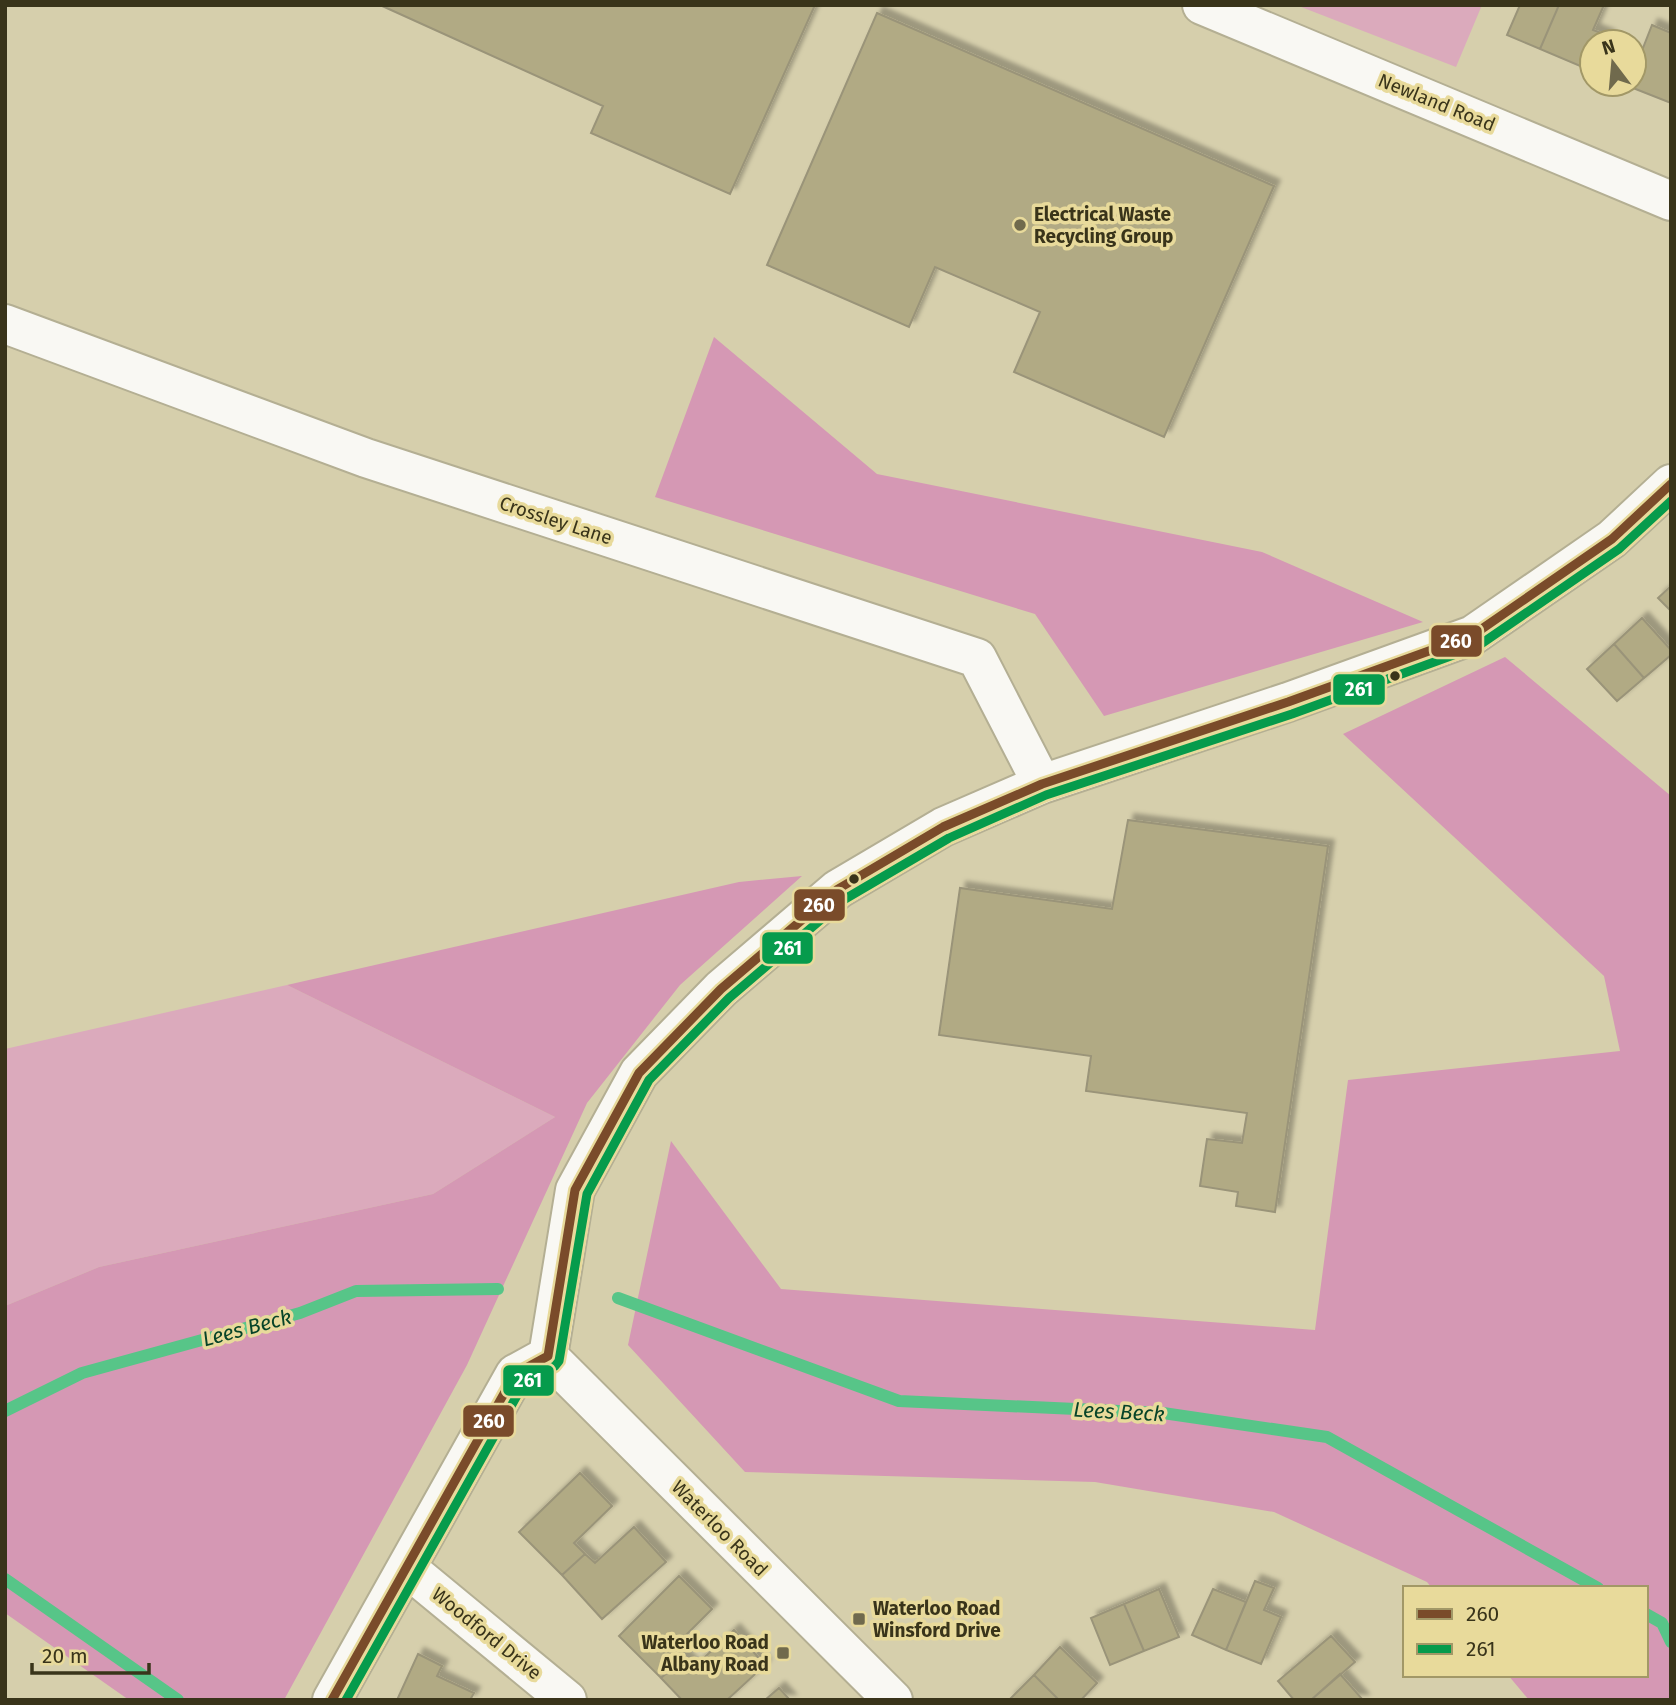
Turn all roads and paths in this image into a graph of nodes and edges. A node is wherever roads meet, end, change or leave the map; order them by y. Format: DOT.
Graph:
graph roads {
  1 [pos="1202,5"];
  2 [pos="1671,201"];
  3 [pos="5,324"];
  4 [pos="1671,484"];
  5 [pos="1042,785"];
  6 [pos="548,1356"];
  7 [pos="407,1568"];
  8 [pos="332,1700"];
  9 [pos="567,1700"];
  10 [pos="893,1700"];
  1 -- 2 [label="street, Newland Road"];
  3 -- 5 [label="street, Crossley Lane"];
  4 -- 5 [label="street"];
  5 -- 6 [label="street"];
  6 -- 7 [label="street"];
  6 -- 10 [label="street, Waterloo Road"];
  7 -- 8 [label="street"];
  7 -- 9 [label="street, Woodford Drive"];
}
